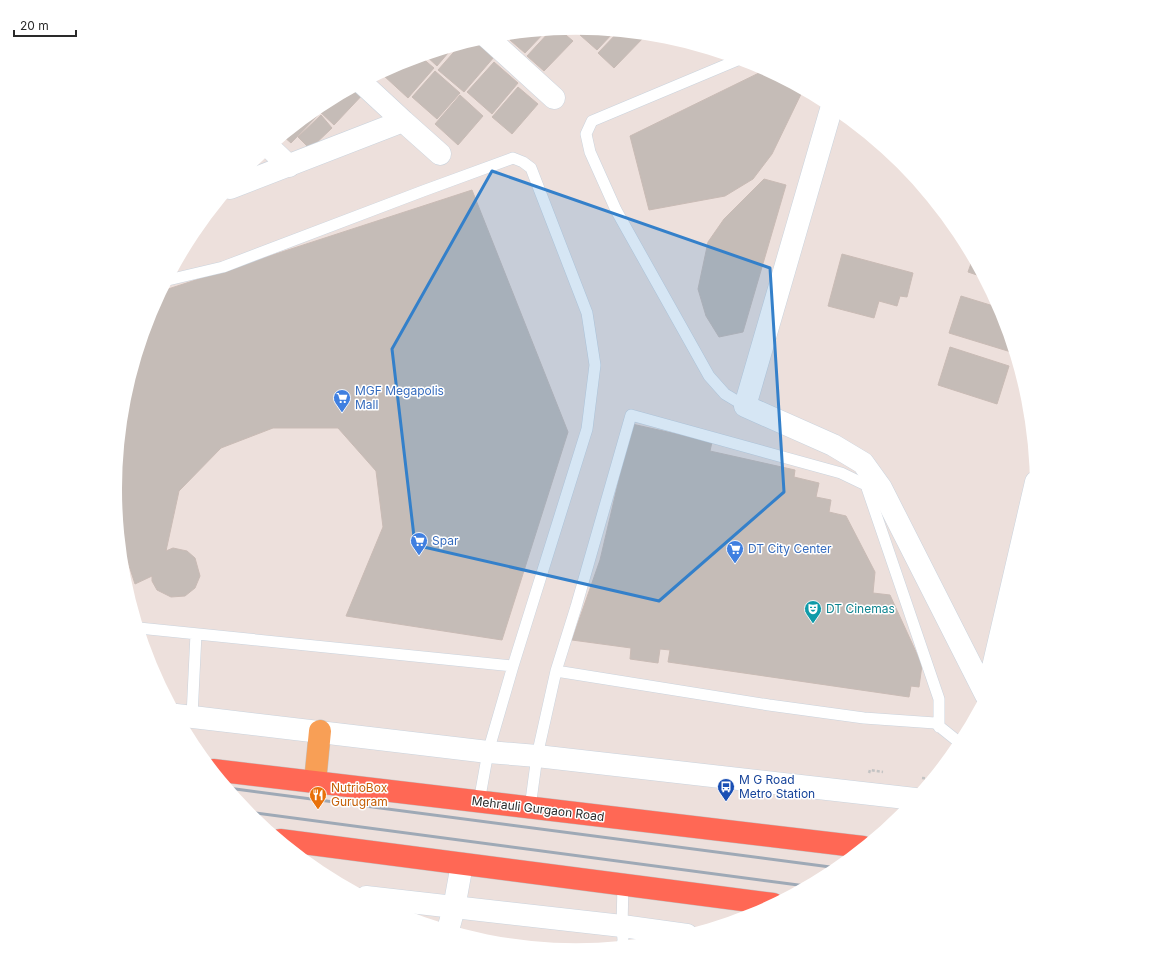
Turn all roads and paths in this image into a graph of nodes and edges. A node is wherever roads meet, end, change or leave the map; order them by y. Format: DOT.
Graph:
graph roads {
  1 [pos="493,43"];
  2 [pos="731,63"];
  3 [pos="366,87"];
  4 [pos="554,98"];
  5 [pos="830,113"];
  6 [pos="403,121"];
  7 [pos="273,152"];
  8 [pos="440,154"];
  9 [pos="289,166"];
  10 [pos="240,184"];
  11 [pos="174,279"];
  12 [pos="745,406"];
  13 [pos="1029,511"];
  14 [pos="144,629"];
  15 [pos="196,634"];
  16 [pos="513,666"];
  17 [pos="993,667"];
  18 [pos="556,671"];
  19 [pos="984,688"];
  20 [pos="184,715"];
  21 [pos="939,727"];
  22 [pos="320,731"];
  23 [pos="954,739"];
  24 [pos="488,752"];
  25 [pos="537,756"];
  26 [pos="221,771"];
  27 [pos="315,782"];
  28 [pos="908,798"];
  29 [pos="479,802"];
  30 [pos="530,808"];
  31 [pos="291,841"];
  32 [pos="855,846"];
  33 [pos="462,864"];
  34 [pos="624,884"];
  35 [pos="762,903"];
  36 [pos="454,908"];
  37 [pos="406,909"];
  38 [pos="449,925"];
  39 [pos="642,938"];
  40 [pos="623,939"];
  1 -- 4 [label="street"];
  2 -- 12 [label="lane"];
  3 -- 6 [label="street"];
  5 -- 12 [label="street"];
  6 -- 8 [label="street"];
  6 -- 9 [label="street"];
  7 -- 9 [label="street"];
  9 -- 10 [label="street"];
  11 -- 16 [label="lane"];
  12 -- 19 [label="street"];
  13 -- 17 [label="street"];
  14 -- 15 [label="lane"];
  15 -- 16 [label="lane"];
  15 -- 20 [label="lane"];
  16 -- 24 [label="lane"];
  18 -- 21 [label="lane"];
  18 -- 21 [label="lane"];
  18 -- 25 [label="lane"];
  20 -- 22 [label="street"];
  21 -- 23 [label="lane"];
  22 -- 24 [label="street"];
  22 -- 27 [label="main road"];
  24 -- 25 [label="street"];
  24 -- 29 [label="lane"];
  25 -- 28 [label="street"];
  25 -- 30 [label="lane"];
  26 -- 27 [label="highway, Mehrauli Gurgaon Road"];
  27 -- 29 [label="highway, Mehrauli Gurgaon Road"];
  29 -- 30 [label="highway, Mehrauli Gurgaon Road"];
  30 -- 32 [label="highway, Mehrauli Gurgaon Road"];
  31 -- 33 [label="highway"];
  33 -- 34 [label="highway"];
  33 -- 36 [label="street"];
  34 -- 35 [label="highway"];
  34 -- 40 [label="lane"];
  36 -- 37 [label="street"];
  36 -- 38 [label="street"];
  36 -- 40 [label="street"];
  39 -- 40 [label="street"];
}
